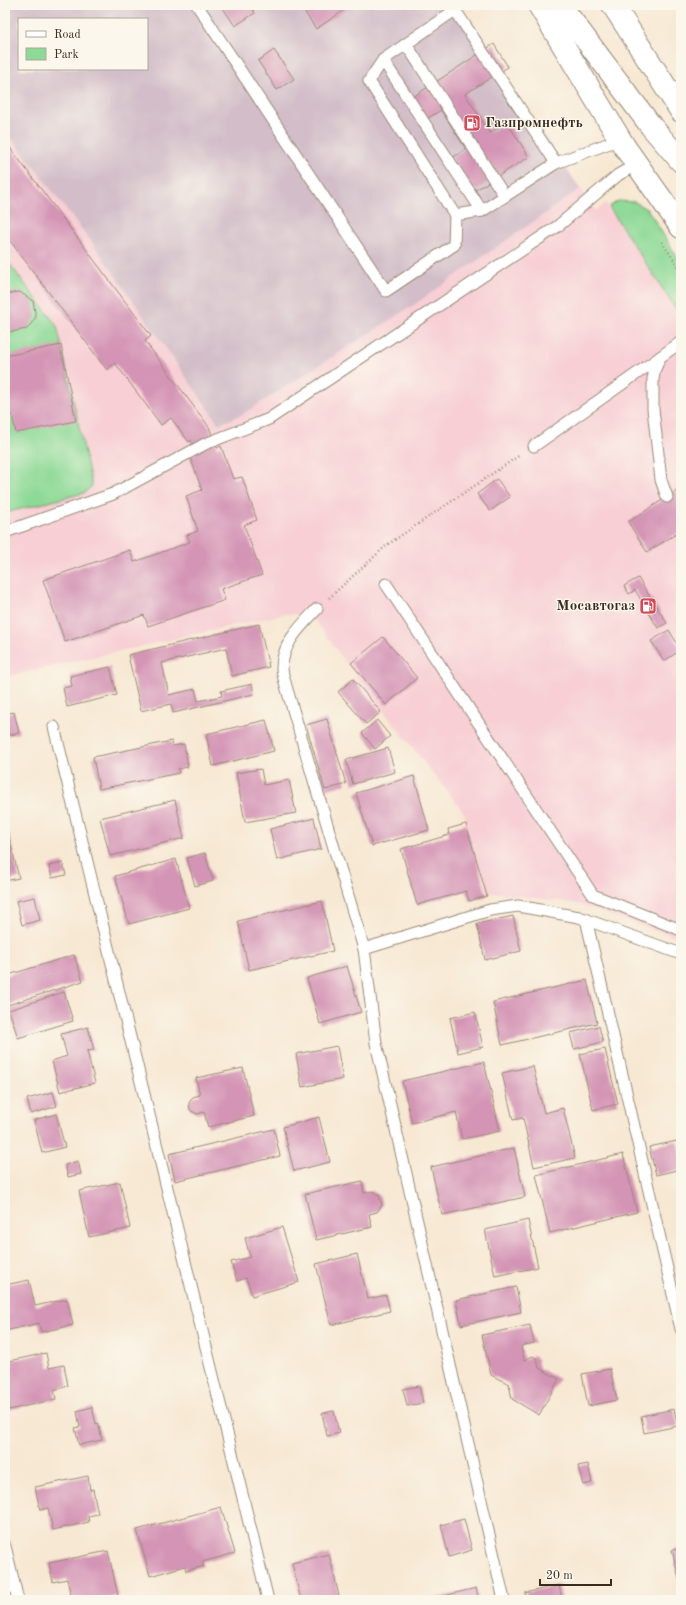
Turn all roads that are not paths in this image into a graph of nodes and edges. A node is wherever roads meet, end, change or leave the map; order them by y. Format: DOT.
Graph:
graph roads {
  1 [pos="197,5"];
  2 [pos="539,5"];
  3 [pos="560,5"];
  4 [pos="613,5"];
  5 [pos="457,8"];
  6 [pos="406,44"];
  7 [pos="384,60"];
  8 [pos="681,111"];
  9 [pos="624,146"];
  10 [pos="681,161"];
  11 [pos="556,163"];
  12 [pos="638,164"];
  13 [pos="504,195"];
  14 [pos="482,210"];
  15 [pos="455,215"];
  16 [pos="681,228"];
  17 [pos="681,342"];
  18 [pos="660,357"];
  19 [pos="534,446"];
  20 [pos="667,497"];
  21 [pos="5,532"];
  22 [pos="386,584"];
  23 [pos="317,609"];
  24 [pos="54,727"];
  25 [pos="586,919"];
  26 [pos="681,930"];
  27 [pos="364,949"];
  28 [pos="681,954"];
  29 [pos="681,1329"];
  30 [pos="5,1546"];
  31 [pos="18,1600"];
  32 [pos="268,1600"];
  33 [pos="504,1600"];
  1 -- 15 [label="lane"];
  2 -- 9 [label="main road"];
  3 -- 10 [label="main road"];
  4 -- 8 [label="main road"];
  5 -- 6 [label="lane"];
  5 -- 11 [label="lane"];
  6 -- 7 [label="lane"];
  6 -- 13 [label="lane"];
  7 -- 14 [label="lane"];
  7 -- 15 [label="lane"];
  9 -- 11 [label="lane"];
  9 -- 12 [label="main road"];
  11 -- 13 [label="lane"];
  12 -- 16 [label="main road"];
  12 -- 21 [label="lane"];
  13 -- 14 [label="lane"];
  14 -- 15 [label="lane"];
  17 -- 18 [label="lane"];
  18 -- 19 [label="lane"];
  18 -- 20 [label="lane"];
  22 -- 26 [label="lane"];
  23 -- 27 [label="lane"];
  24 -- 32 [label="lane"];
  25 -- 27 [label="lane"];
  25 -- 28 [label="lane"];
  25 -- 29 [label="lane"];
  27 -- 33 [label="lane"];
  30 -- 31 [label="lane"];
}
